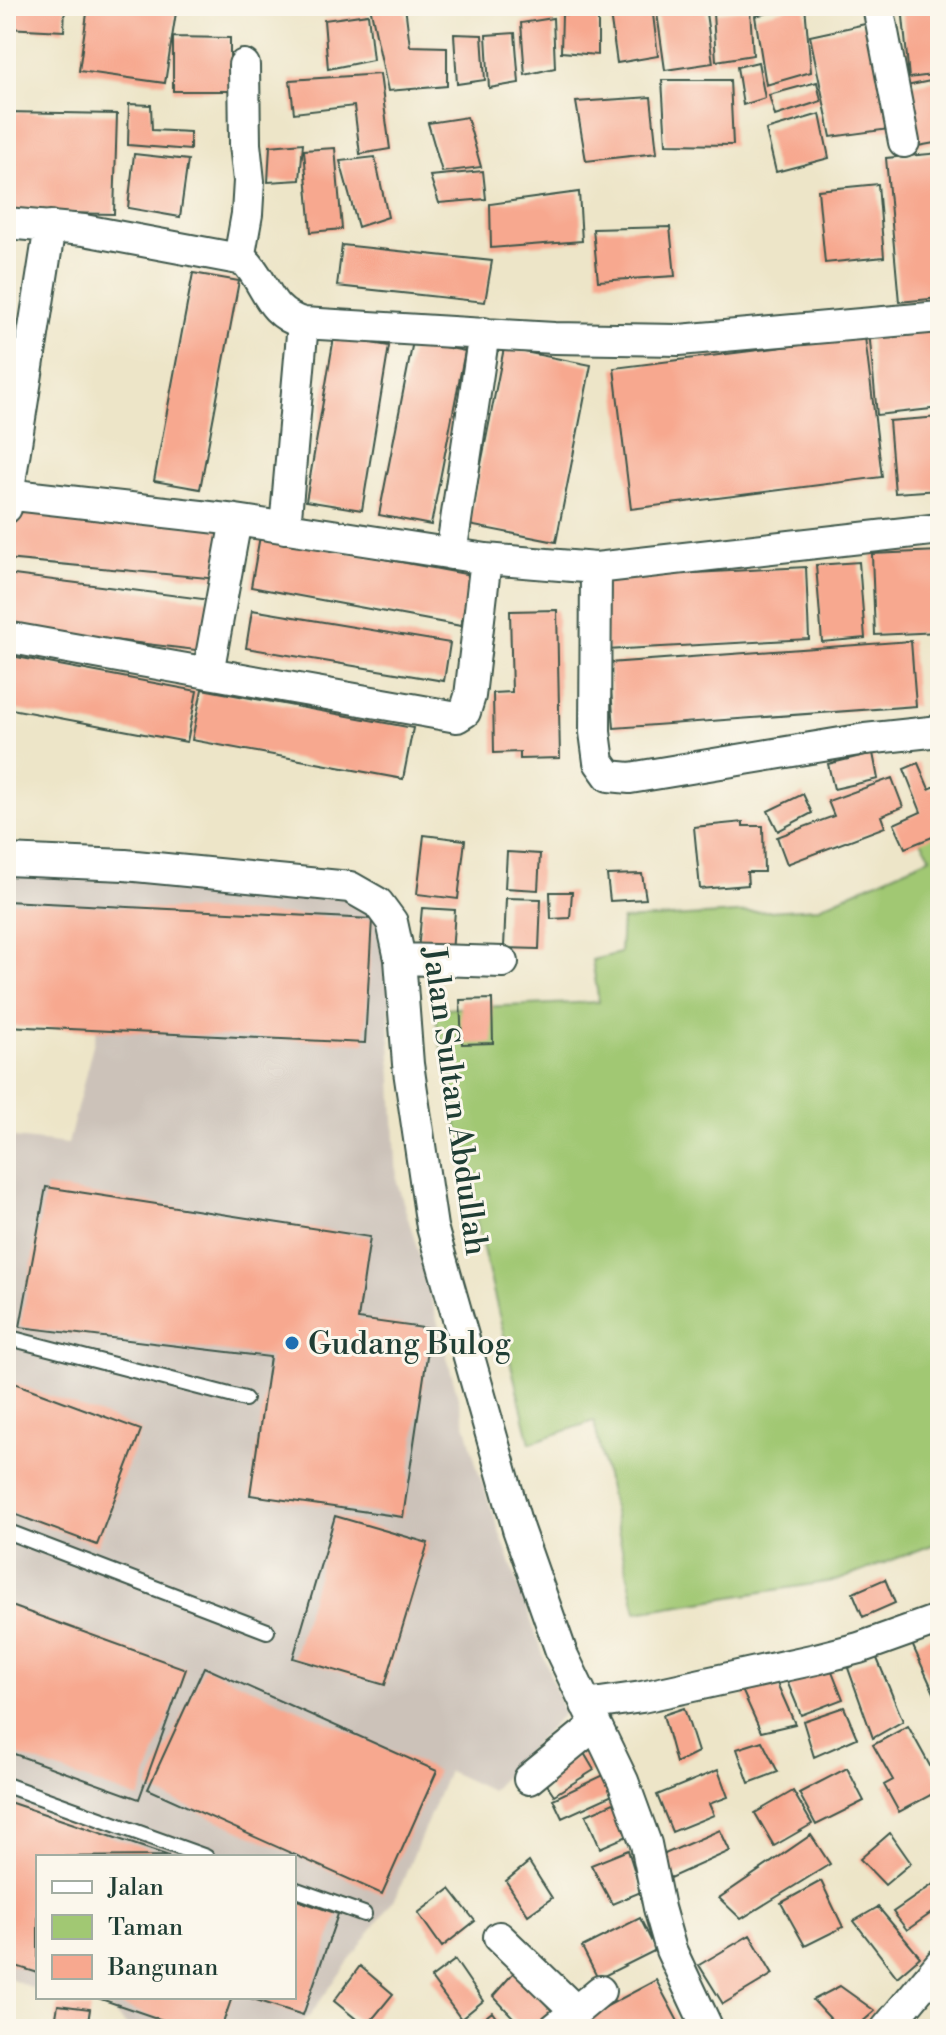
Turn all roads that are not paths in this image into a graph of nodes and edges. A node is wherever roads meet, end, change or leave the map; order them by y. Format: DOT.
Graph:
graph roads {
  1 [pos="878,6"];
  2 [pos="244,65"];
  3 [pos="904,142"];
  4 [pos="6,223"];
  5 [pos="50,226"];
  6 [pos="239,259"];
  7 [pos="940,317"];
  8 [pos="303,323"];
  9 [pos="484,333"];
  10 [pos="7,499"];
  11 [pos="236,520"];
  12 [pos="285,528"];
  13 [pos="940,529"];
  14 [pos="451,554"];
  15 [pos="486,559"];
  16 [pos="596,568"];
  17 [pos="6,637"];
  18 [pos="208,673"];
  19 [pos="940,731"];
  20 [pos="6,860"];
  21 [pos="400,959"];
  22 [pos="503,962"];
  23 [pos="6,1337"];
  24 [pos="245,1399"];
  25 [pos="6,1531"];
  26 [pos="940,1619"];
  27 [pos="267,1631"];
  28 [pos="590,1715"];
  29 [pos="529,1779"];
  30 [pos="6,1785"];
  31 [pos="200,1855"];
  32 [pos="296,1890"];
  33 [pos="364,1914"];
  34 [pos="499,1937"];
  35 [pos="936,1975"];
  36 [pos="600,1991"];
  37 [pos="565,2020"];
  38 [pos="708,2029"];
  39 [pos="886,2029"];
  1 -- 3 [label="street"];
  2 -- 6 [label="street"];
  4 -- 5 [label="street"];
  5 -- 6 [label="street"];
  5 -- 10 [label="street"];
  6 -- 8 [label="street"];
  7 -- 9 [label="street"];
  8 -- 9 [label="street"];
  8 -- 12 [label="street"];
  9 -- 14 [label="street"];
  10 -- 11 [label="street"];
  11 -- 12 [label="street"];
  11 -- 18 [label="street"];
  12 -- 14 [label="street"];
  13 -- 16 [label="street"];
  14 -- 15 [label="street"];
  15 -- 16 [label="street"];
  15 -- 18 [label="street"];
  16 -- 19 [label="street"];
  17 -- 18 [label="street"];
  20 -- 21 [label="street, Jalan Sultan Abdullah"];
  21 -- 22 [label="street"];
  21 -- 28 [label="street, Jalan Sultan Abdullah"];
  23 -- 24 [label="lane"];
  25 -- 27 [label="lane"];
  26 -- 28 [label="street"];
  28 -- 29 [label="street"];
  28 -- 38 [label="street, Jalan Sultan Abdullah"];
  30 -- 31 [label="lane"];
  32 -- 33 [label="lane"];
  34 -- 37 [label="street"];
  35 -- 39 [label="street"];
  36 -- 37 [label="street"];
}
